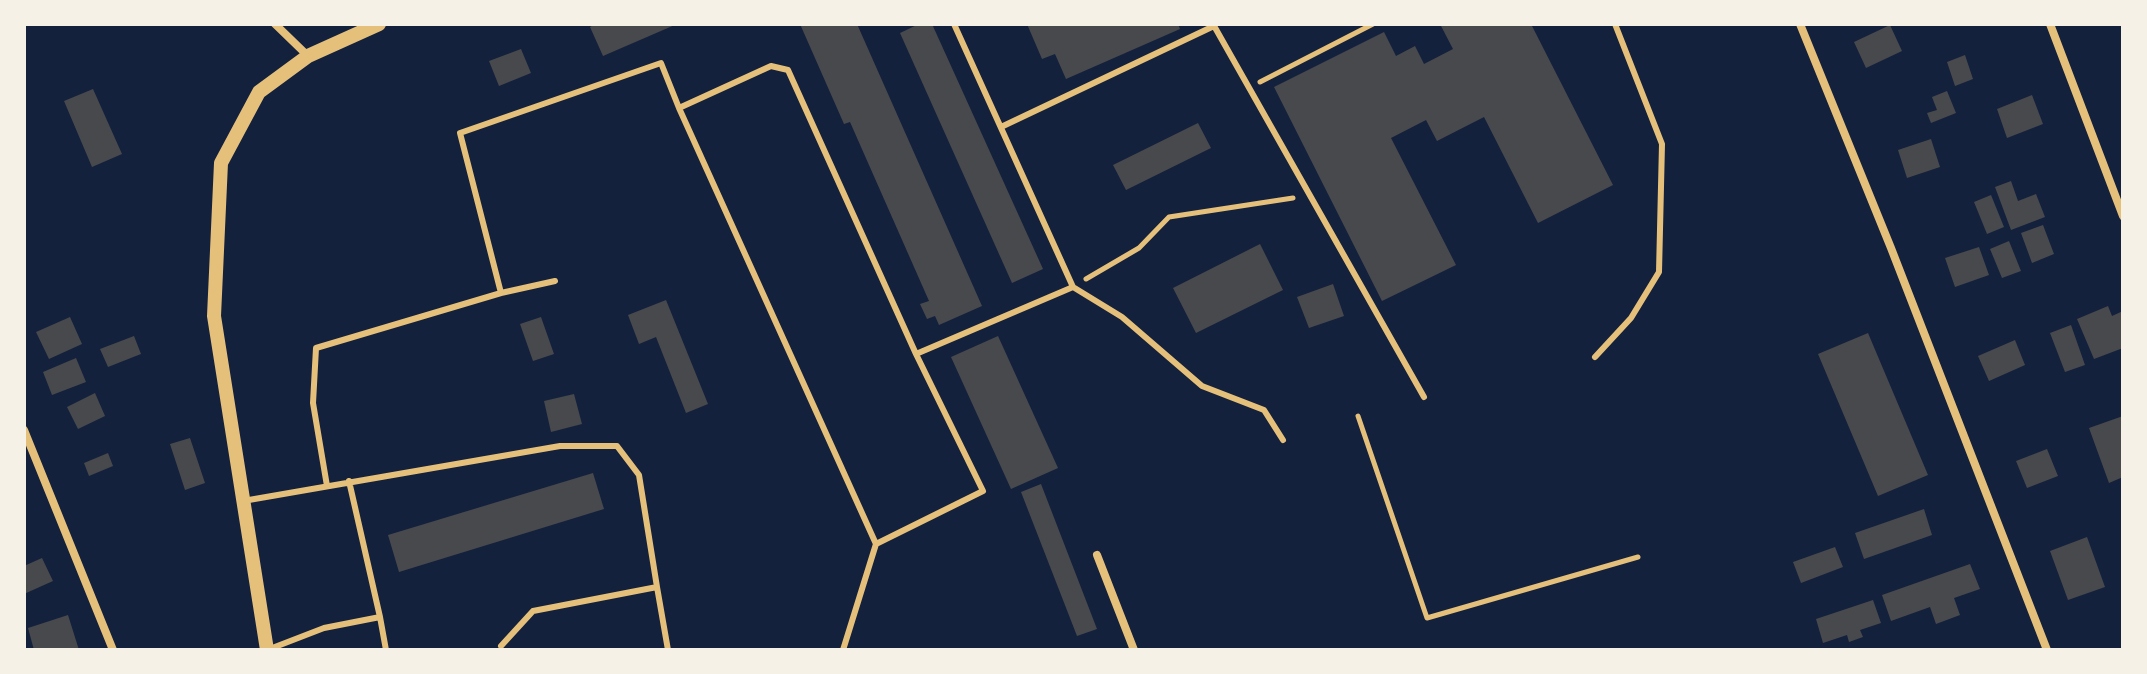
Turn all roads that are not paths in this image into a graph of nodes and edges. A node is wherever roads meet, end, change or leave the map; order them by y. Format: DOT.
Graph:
graph roads {
  1 [pos="275,24"];
  2 [pos="379,24"];
  3 [pos="954,24"];
  4 [pos="1615,24"];
  5 [pos="1800,24"];
  6 [pos="2050,24"];
  7 [pos="1214,25"];
  8 [pos="308,56"];
  9 [pos="679,108"];
  10 [pos="1001,127"];
  11 [pos="2123,216"];
  12 [pos="555,281"];
  13 [pos="1073,287"];
  14 [pos="501,293"];
  15 [pos="916,354"];
  16 [pos="1595,357"];
  17 [pos="1424,397"];
  18 [pos="24,430"];
  19 [pos="1283,440"];
  20 [pos="349,481"];
  21 [pos="327,486"];
  22 [pos="243,501"];
  23 [pos="876,544"];
  24 [pos="1097,555"];
  25 [pos="657,587"];
  26 [pos="380,617"];
  27 [pos="501,646"];
  28 [pos="113,650"];
  29 [pos="267,650"];
  30 [pos="386,650"];
  31 [pos="668,650"];
  32 [pos="843,650"];
  33 [pos="1134,650"];
  34 [pos="2047,650"];
  1 -- 8 [label="street"];
  2 -- 8 [label="street"];
  3 -- 10 [label="lane"];
  4 -- 16 [label="lane"];
  5 -- 34 [label="street"];
  6 -- 11 [label="street"];
  7 -- 10 [label="lane"];
  7 -- 17 [label="lane"];
  8 -- 22 [label="street"];
  9 -- 14 [label="lane"];
  9 -- 15 [label="lane"];
  9 -- 23 [label="lane"];
  10 -- 13 [label="lane"];
  12 -- 14 [label="lane"];
  13 -- 15 [label="lane"];
  13 -- 19 [label="lane"];
  14 -- 21 [label="lane"];
  15 -- 23 [label="lane"];
  18 -- 28 [label="street"];
  20 -- 21 [label="lane"];
  20 -- 25 [label="lane"];
  20 -- 26 [label="lane"];
  21 -- 22 [label="lane"];
  22 -- 29 [label="street"];
  23 -- 32 [label="lane"];
  24 -- 33 [label="street"];
  25 -- 27 [label="lane"];
  25 -- 31 [label="lane"];
  26 -- 29 [label="lane"];
  26 -- 30 [label="lane"];
}
